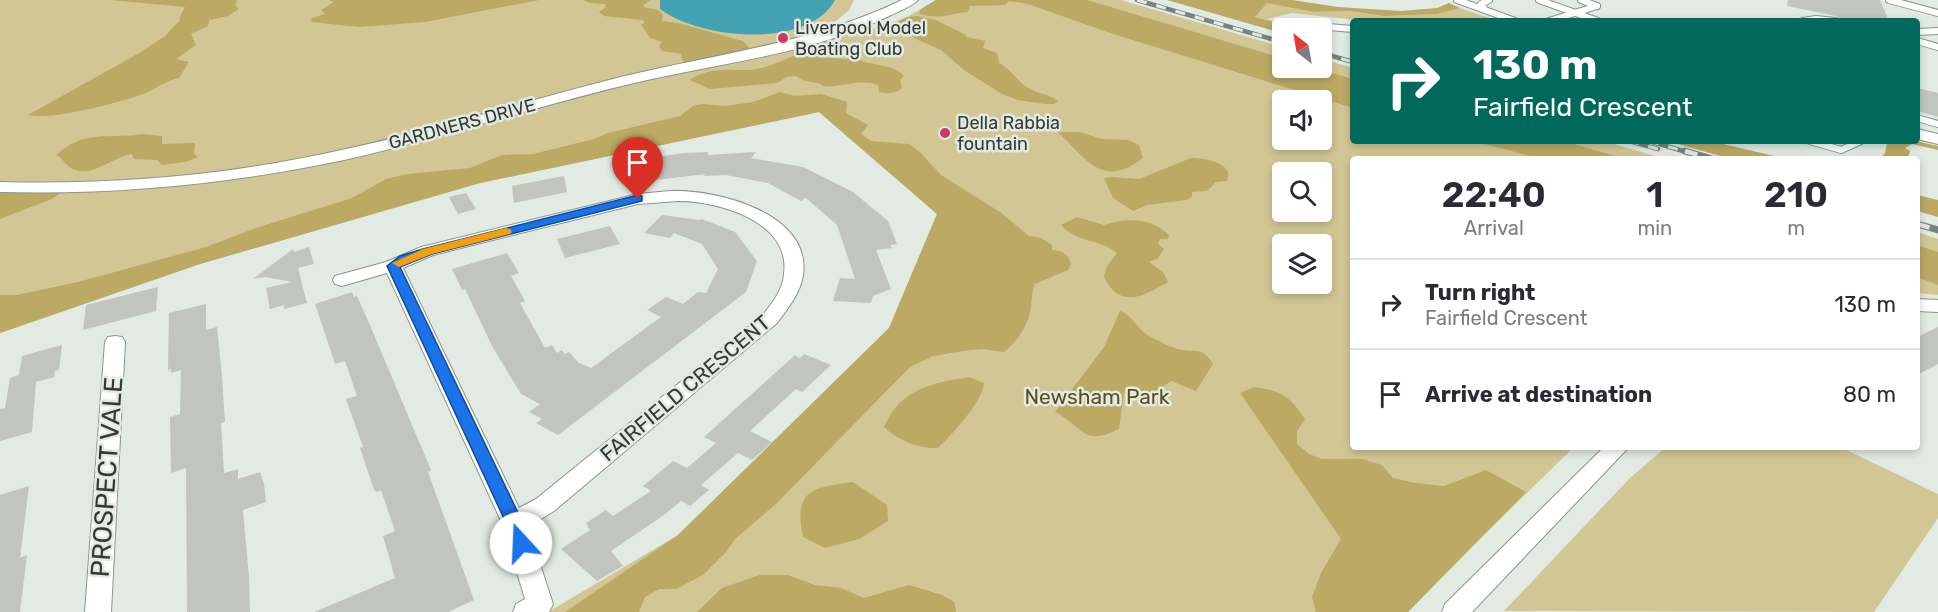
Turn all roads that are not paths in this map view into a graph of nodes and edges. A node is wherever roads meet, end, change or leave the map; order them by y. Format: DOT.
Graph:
graph roads {
  1 [pos="912,0"];
  2 [pos="1457,0"];
  3 [pos="1486,0"];
  4 [pos="1539,0"];
  5 [pos="1581,0"];
  6 [pos="1889,0"];
  7 [pos="891,4"];
  8 [pos="1485,10"];
  9 [pos="1575,13"];
  10 [pos="1938,13"];
  11 [pos="1507,18"];
  12 [pos="1559,18"];
  13 [pos="1589,18"];
  14 [pos="1332,27"];
  15 [pos="1350,29"];
  16 [pos="1920,32"];
  17 [pos="1938,33"];
  18 [pos="1920,42"];
  19 [pos="1938,47"];
  20 [pos="1920,119"];
  21 [pos="1938,124"];
  22 [pos="1920,135"];
  23 [pos="1938,139"];
  24 [pos="1820,144"];
  25 [pos="1854,144"];
  26 [pos="0,187"];
  27 [pos="393,266"];
  28 [pos="342,280"];
  29 [pos="1920,305"];
  30 [pos="1938,306"];
  31 [pos="115,342"];
  32 [pos="1615,450"];
  33 [pos="514,523"];
  34 [pos="98,612"];
  35 [pos="526,612"];
  36 [pos="1455,612"];
  1 -- 7 [label="street, GARDNERS DRIVE"];
  2 -- 8 [label="lane"];
  3 -- 8 [label="lane"];
  4 -- 9 [label="lane"];
  5 -- 9 [label="lane"];
  6 -- 10 [label="lane"];
  7 -- 26 [label="street, GARDNERS DRIVE"];
  8 -- 11 [label="lane"];
  9 -- 12 [label="lane"];
  9 -- 13 [label="lane"];
  14 -- 15 [label="lane"];
  16 -- 17 [label="lane"];
  18 -- 19 [label="lane"];
  20 -- 21 [label="lane"];
  22 -- 23 [label="street"];
  24 -- 25 [label="lane"];
  27 -- 28 [label="street, FAIRFIELD CRESCENT"];
  27 -- 33 [label="street"];
  27 -- 33 [label="street, FAIRFIELD CRESCENT"];
  29 -- 30 [label="street"];
  31 -- 34 [label="street, PROSPECT VALE"];
  32 -- 36 [label="street"];
  33 -- 35 [label="street"];
}
